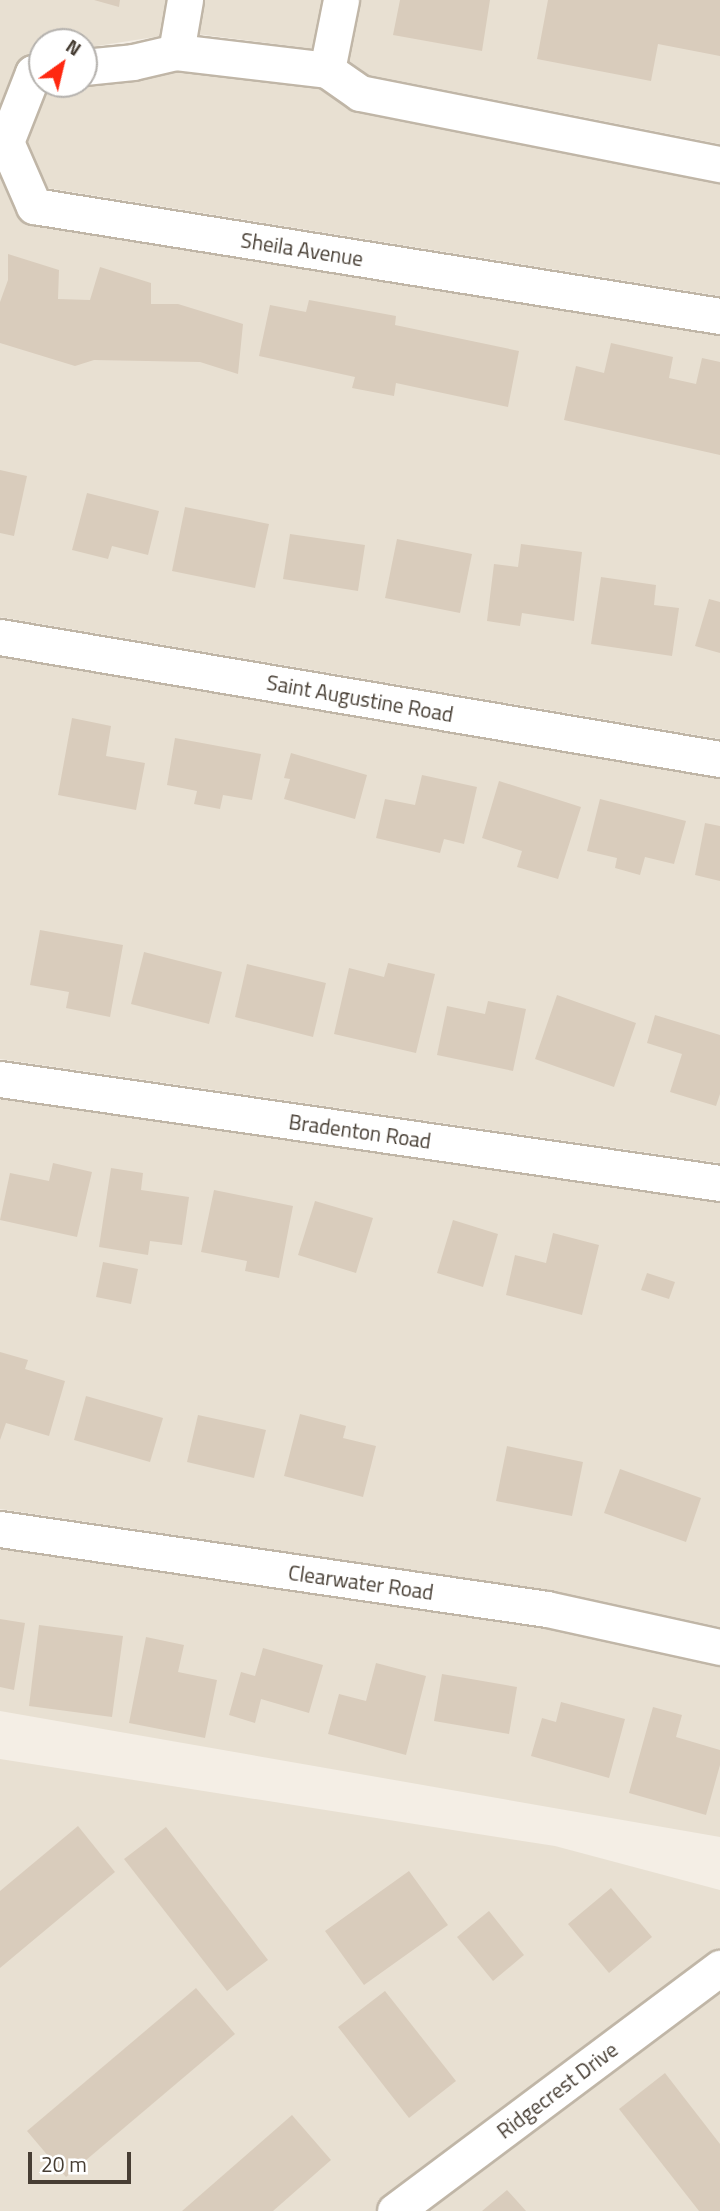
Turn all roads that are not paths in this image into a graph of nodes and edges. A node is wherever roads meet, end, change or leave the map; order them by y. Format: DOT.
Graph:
graph roads {
  1 [pos="185,0"];
  2 [pos="341,0"];
  3 [pos="176,51"];
  4 [pos="98,66"];
  5 [pos="327,70"];
  6 [pos="28,86"];
  7 [pos="720,164"];
  8 [pos="720,316"];
  9 [pos="0,637"];
  10 [pos="720,759"];
  11 [pos="0,1079"];
  12 [pos="720,1182"];
  13 [pos="0,1529"];
  14 [pos="720,1647"];
  15 [pos="720,1968"];
  16 [pos="395,2211"];
  1 -- 3 [label="street"];
  2 -- 5 [label="street"];
  3 -- 4 [label="street"];
  3 -- 5 [label="street"];
  5 -- 7 [label="street"];
  6 -- 8 [label="street, Sheila Avenue"];
  9 -- 10 [label="street, Saint Augustine Road"];
  11 -- 12 [label="street, Bradenton Road"];
  13 -- 14 [label="street, Clearwater Road"];
  15 -- 16 [label="street, Ridgecrest Drive"];
}
